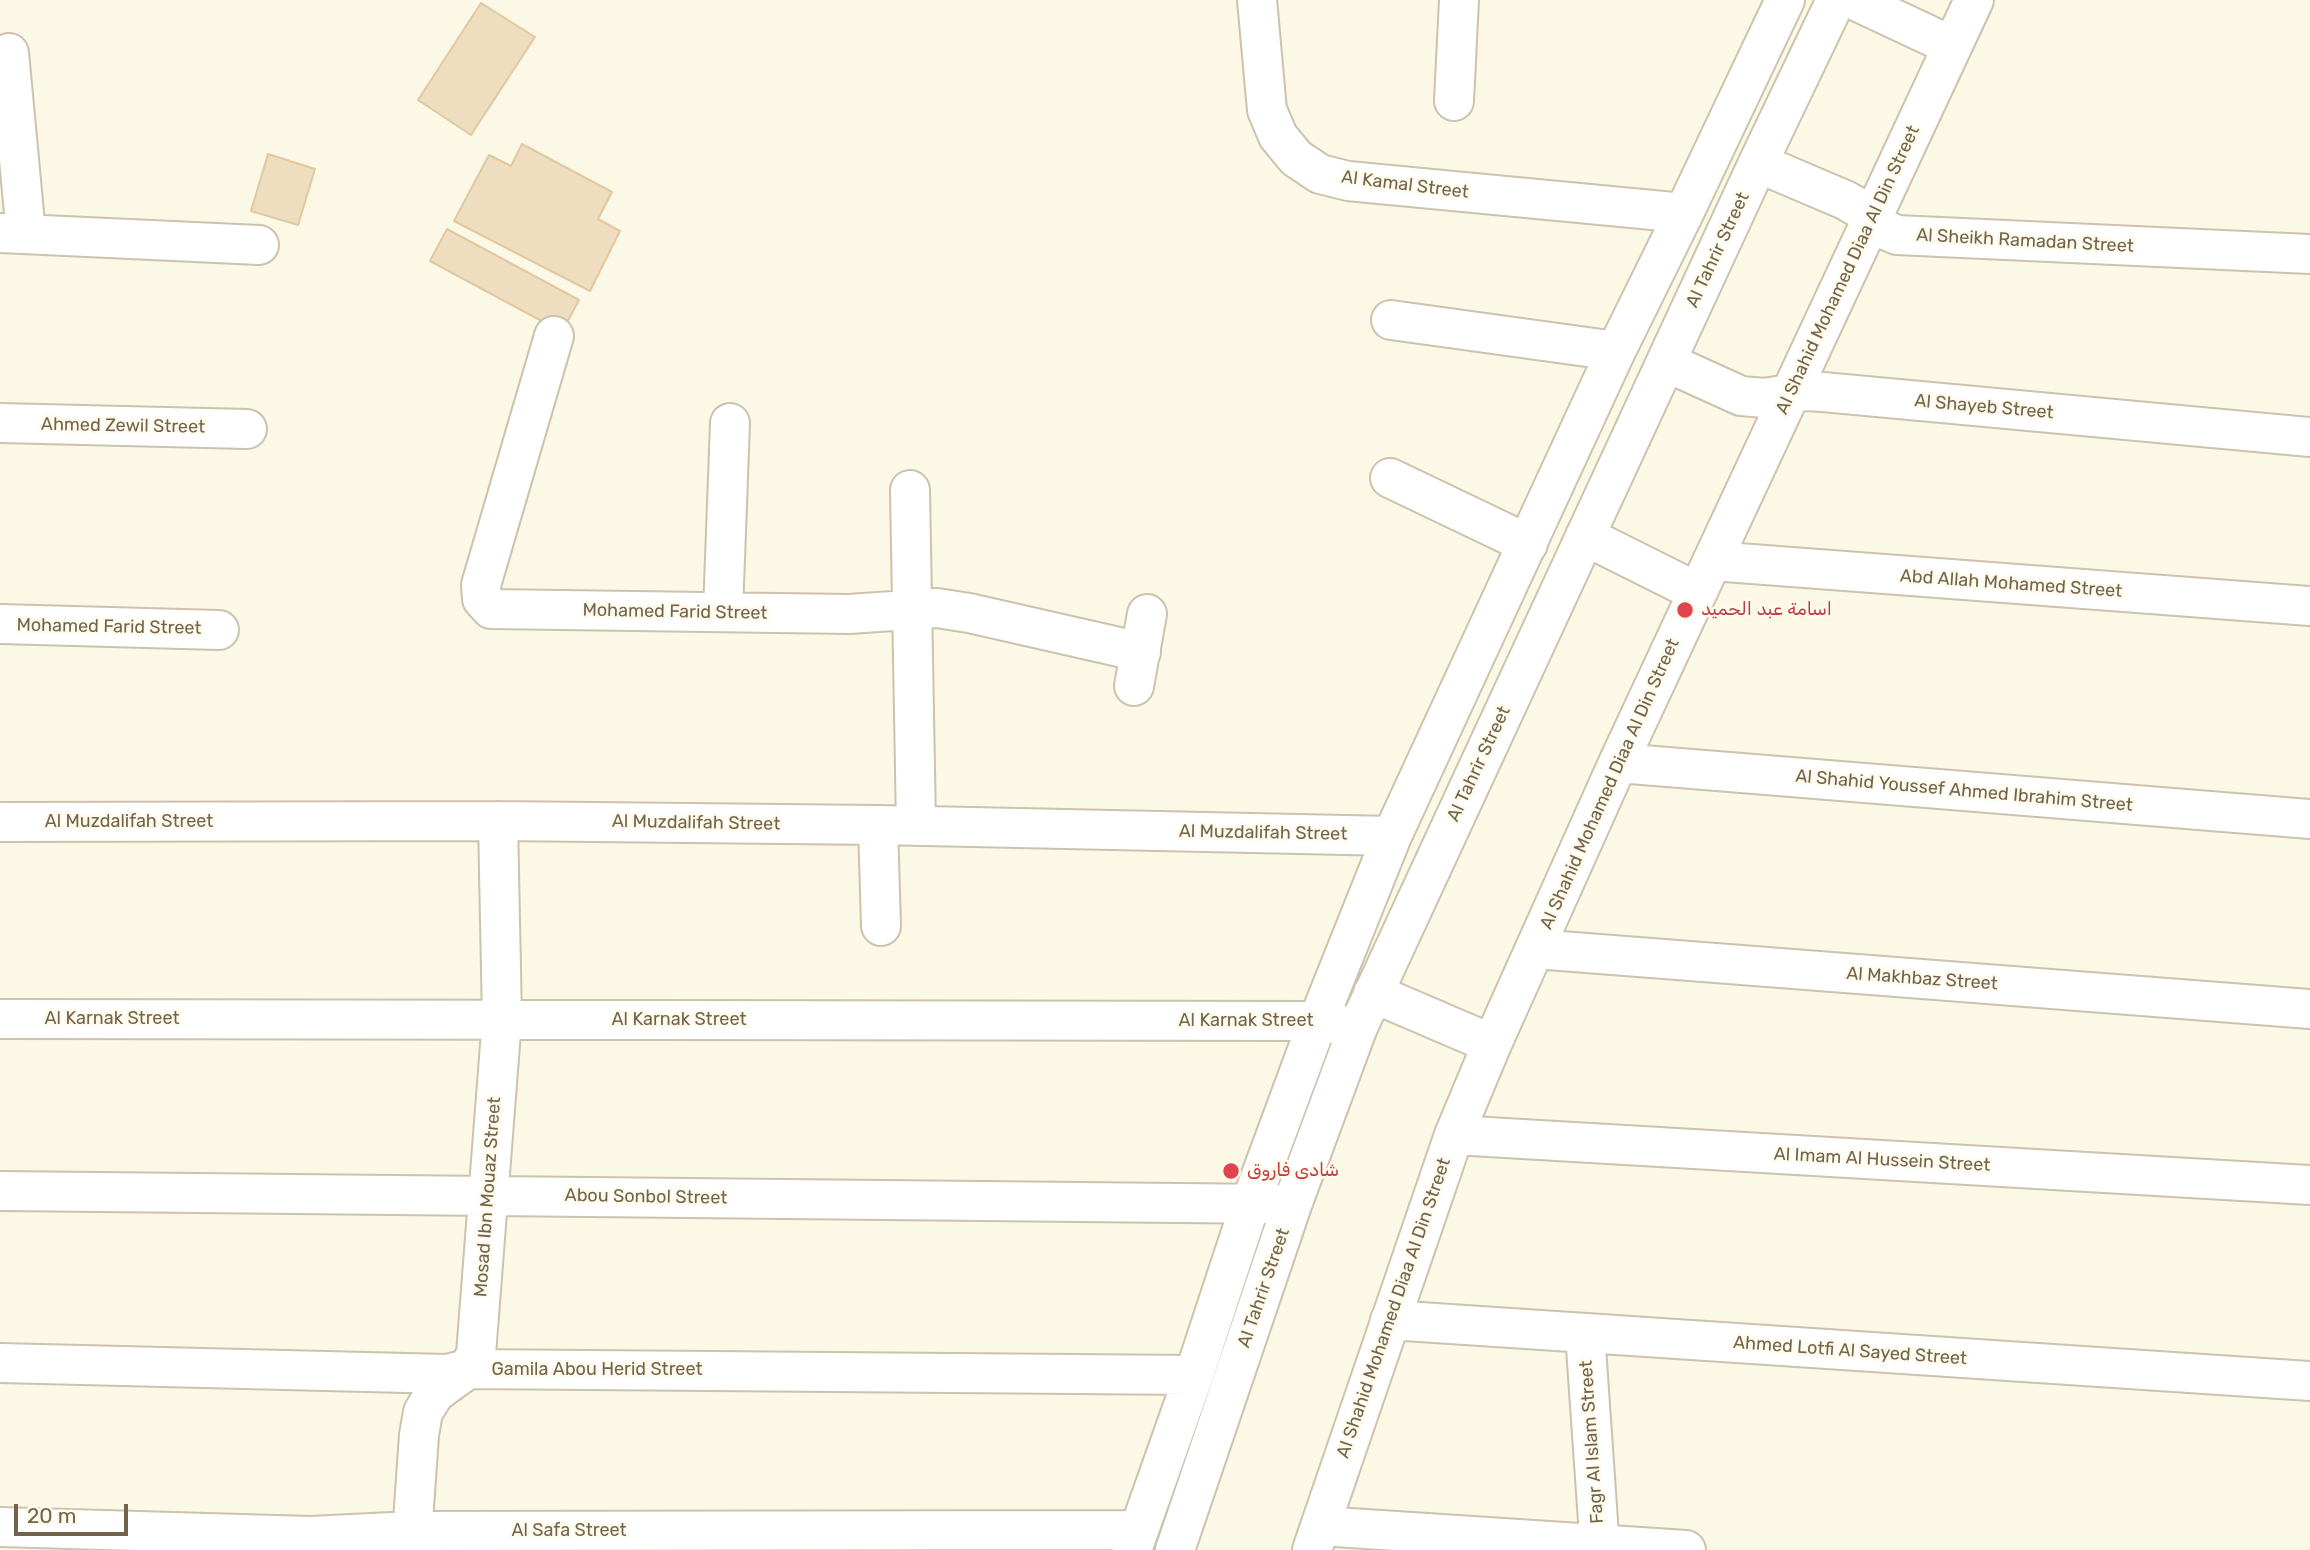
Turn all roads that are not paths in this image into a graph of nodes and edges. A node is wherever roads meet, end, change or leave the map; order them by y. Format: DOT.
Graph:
graph roads {
  1 [pos="1257,0"];
  2 [pos="1460,0"];
  3 [pos="1785,0"];
  4 [pos="1836,0"];
  5 [pos="1854,0"];
  6 [pos="1973,0"];
  7 [pos="1952,46"];
  8 [pos="9,53"];
  9 [pos="1454,101"];
  10 [pos="1758,163"];
  11 [pos="1684,213"];
  12 [pos="1871,219"];
  13 [pos="13,233"];
  14 [pos="259,245"];
  15 [pos="2310,254"];
  16 [pos="1391,320"];
  17 [pos="554,336"];
  18 [pos="1616,351"];
  19 [pos="1666,362"];
  20 [pos="1789,395"];
  21 [pos="0,423"];
  22 [pos="730,423"];
  23 [pos="247,429"];
  24 [pos="2310,437"];
  25 [pos="1390,478"];
  26 [pos="910,491"];
  27 [pos="1585,536"];
  28 [pos="1528,544"];
  29 [pos="1705,577"];
  30 [pos="2310,606"];
  31 [pos="911,610"];
  32 [pos="723,612"];
  33 [pos="1147,614"];
  34 [pos="0,624"];
  35 [pos="219,630"];
  36 [pos="1618,763"];
  37 [pos="2310,819"];
  38 [pos="498,821"];
  39 [pos="0,822"];
  40 [pos="878,825"];
  41 [pos="916,825"];
  42 [pos="1392,836"];
  43 [pos="881,926"];
  44 [pos="1535,949"];
  45 [pos="1373,993"];
  46 [pos="2310,1009"];
  47 [pos="0,1019"];
  48 [pos="502,1019"];
  49 [pos="1318,1021"];
  50 [pos="1358,1027"];
  51 [pos="1492,1044"];
  52 [pos="1454,1135"];
  53 [pos="2310,1185"];
  54 [pos="0,1191"];
  55 [pos="488,1196"];
  56 [pos="1251,1202"];
  57 [pos="1292,1205"];
  58 [pos="1390,1320"];
  59 [pos="1585,1334"];
  60 [pos="0,1363"];
  61 [pos="468,1369"];
  62 [pos="1194,1375"];
  63 [pos="2310,1381"];
  64 [pos="0,1527"];
  65 [pos="1316,1538"];
  66 [pos="1136,1540"];
  67 [pos="411,1541"];
  68 [pos="1599,1547"];
  69 [pos="1175,1550"];
  70 [pos="1686,1550"];
  1 -- 11 [label="street, Al Kamal Street"];
  2 -- 9 [label="street"];
  3 -- 11 [label="street"];
  4 -- 10 [label="street, Al Tahrir Street"];
  5 -- 7 [label="street"];
  6 -- 7 [label="street, Al Shahid Mohamed Diaa Al Din Street"];
  7 -- 12 [label="street, Al Shahid Mohamed Diaa Al Din Street"];
  8 -- 13 [label="street"];
  10 -- 12 [label="street, Al Sheikh Ramadan Street"];
  10 -- 19 [label="street, Al Tahrir Street"];
  11 -- 18 [label="street"];
  12 -- 15 [label="street, Al Sheikh Ramadan Street"];
  12 -- 20 [label="street, Al Shahid Mohamed Diaa Al Din Street"];
  13 -- 14 [label="street"];
  16 -- 18 [label="street"];
  17 -- 32 [label="street, Mohamed Farid Street"];
  18 -- 28 [label="street"];
  19 -- 20 [label="street, Al Shayeb Street"];
  19 -- 27 [label="street, Al Tahrir Street"];
  20 -- 24 [label="street, Al Shayeb Street"];
  20 -- 29 [label="street, Al Shahid Mohamed Diaa Al Din Street"];
  21 -- 23 [label="street, Ahmed Zewil Street"];
  22 -- 32 [label="street"];
  25 -- 28 [label="street"];
  26 -- 31 [label="street"];
  27 -- 29 [label="street"];
  27 -- 45 [label="street, Al Tahrir Street"];
  28 -- 42 [label="street"];
  29 -- 30 [label="street, Abd Allah Mohamed Street"];
  29 -- 36 [label="street, Al Shahid Mohamed Diaa Al Din Street"];
  31 -- 32 [label="street, Mohamed Farid Street"];
  31 -- 33 [label="street, Mohamed Farid Street"];
  31 -- 41 [label="street"];
  34 -- 35 [label="street, Mohamed Farid Street"];
  36 -- 37 [label="street, Al Shahid Youssef Ahmed Ibrahim Street"];
  36 -- 44 [label="street, Al Shahid Mohamed Diaa Al Din Street"];
  38 -- 39 [label="street, Al Muzdalifah Street"];
  38 -- 40 [label="street, Al Muzdalifah Street"];
  38 -- 48 [label="street, Mosad Ibn Mouaz Street"];
  40 -- 41 [label="street, Al Muzdalifah Street"];
  40 -- 43 [label="street"];
  41 -- 42 [label="street, Al Muzdalifah Street"];
  42 -- 49 [label="street"];
  44 -- 46 [label="street, Al Makhbaz Street"];
  44 -- 51 [label="street, Al Shahid Mohamed Diaa Al Din Street"];
  45 -- 50 [label="street, Al Tahrir Street"];
  45 -- 51 [label="street"];
  47 -- 48 [label="street, Al Karnak Street"];
  48 -- 49 [label="street, Al Karnak Street"];
  48 -- 55 [label="street, Mosad Ibn Mouaz Street"];
  49 -- 50 [label="street, Al Karnak Street"];
  49 -- 56 [label="street"];
  50 -- 57 [label="street, Al Tahrir Street"];
  51 -- 52 [label="street, Al Shahid Mohamed Diaa Al Din Street"];
  52 -- 53 [label="street, Al Imam Al Hussein Street"];
  52 -- 58 [label="street, Al Shahid Mohamed Diaa Al Din Street"];
  54 -- 55 [label="street, Abou Sonbol Street"];
  55 -- 56 [label="street, Abou Sonbol Street"];
  55 -- 61 [label="street, Mosad Ibn Mouaz Street"];
  56 -- 57 [label="street, Abou Sonbol Street"];
  56 -- 62 [label="street"];
  57 -- 69 [label="street, Al Tahrir Street"];
  58 -- 59 [label="street, Ahmed Lotfi Al Sayed Street"];
  58 -- 65 [label="street, Al Shahid Mohamed Diaa Al Din Street"];
  59 -- 63 [label="street, Ahmed Lotfi Al Sayed Street"];
  59 -- 68 [label="street, Fagr Al Islam Street"];
  60 -- 61 [label="street, Gamila Abou Herid Street"];
  61 -- 62 [label="street, Gamila Abou Herid Street"];
  61 -- 67 [label="street"];
  62 -- 66 [label="street"];
  64 -- 67 [label="street, Al Safa Street"];
  65 -- 68 [label="street"];
  66 -- 67 [label="street, Al Safa Street"];
  68 -- 70 [label="street"];
}
